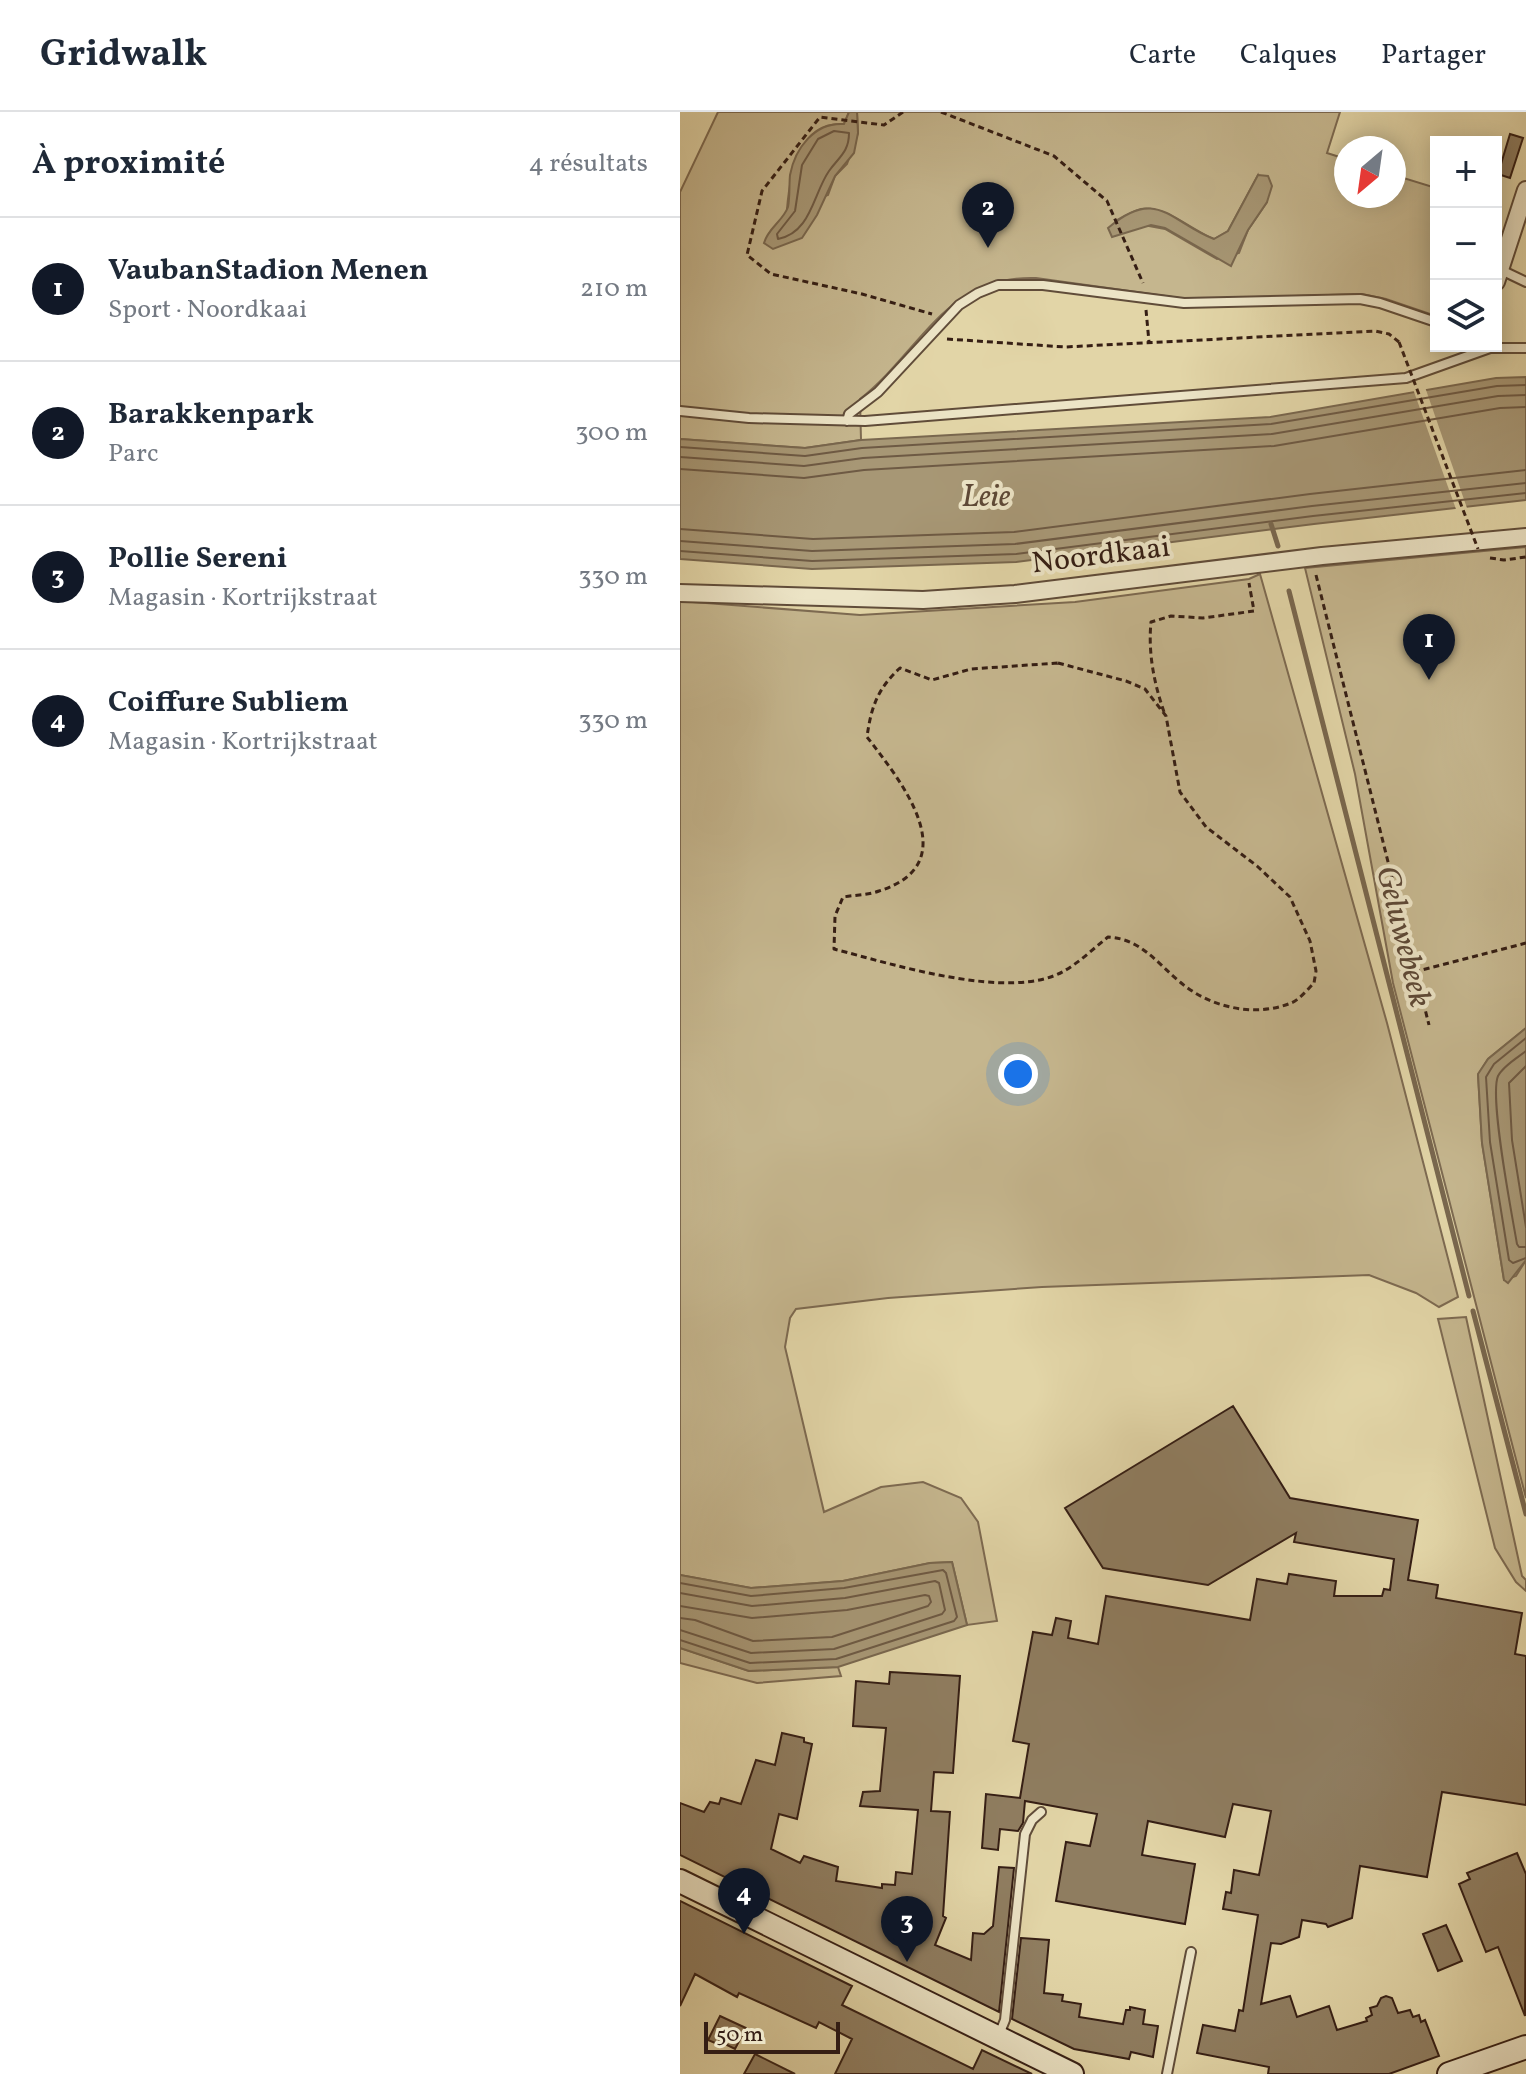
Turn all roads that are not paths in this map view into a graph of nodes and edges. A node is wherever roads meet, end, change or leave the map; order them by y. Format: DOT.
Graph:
graph roads {
  1 [pos="1526,190"];
  2 [pos="1502,265"];
  3 [pos="1502,279"];
  4 [pos="1526,282"];
  5 [pos="1430,320"];
  6 [pos="1502,347"];
  7 [pos="1526,348"];
  8 [pos="1476,352"];
  9 [pos="680,411"];
  10 [pos="847,421"];
  11 [pos="1526,537"];
  12 [pos="680,593"];
  13 [pos="1041,1812"];
  14 [pos="680,1881"];
  15 [pos="1191,1952"];
  16 [pos="998,2037"];
  17 [pos="1526,2047"];
  18 [pos="1072,2074"];
  19 [pos="1167,2074"];
  20 [pos="1449,2074"];
  1 -- 2 [label="street"];
  3 -- 4 [label="lane"];
  5 -- 10 [label="lane"];
  6 -- 7 [label="lane"];
  8 -- 10 [label="lane"];
  9 -- 10 [label="lane"];
  11 -- 12 [label="street, Noordkaai"];
  13 -- 16 [label="lane"];
  14 -- 16 [label="street"];
  15 -- 19 [label="lane"];
  16 -- 18 [label="street"];
  17 -- 20 [label="street"];
}
